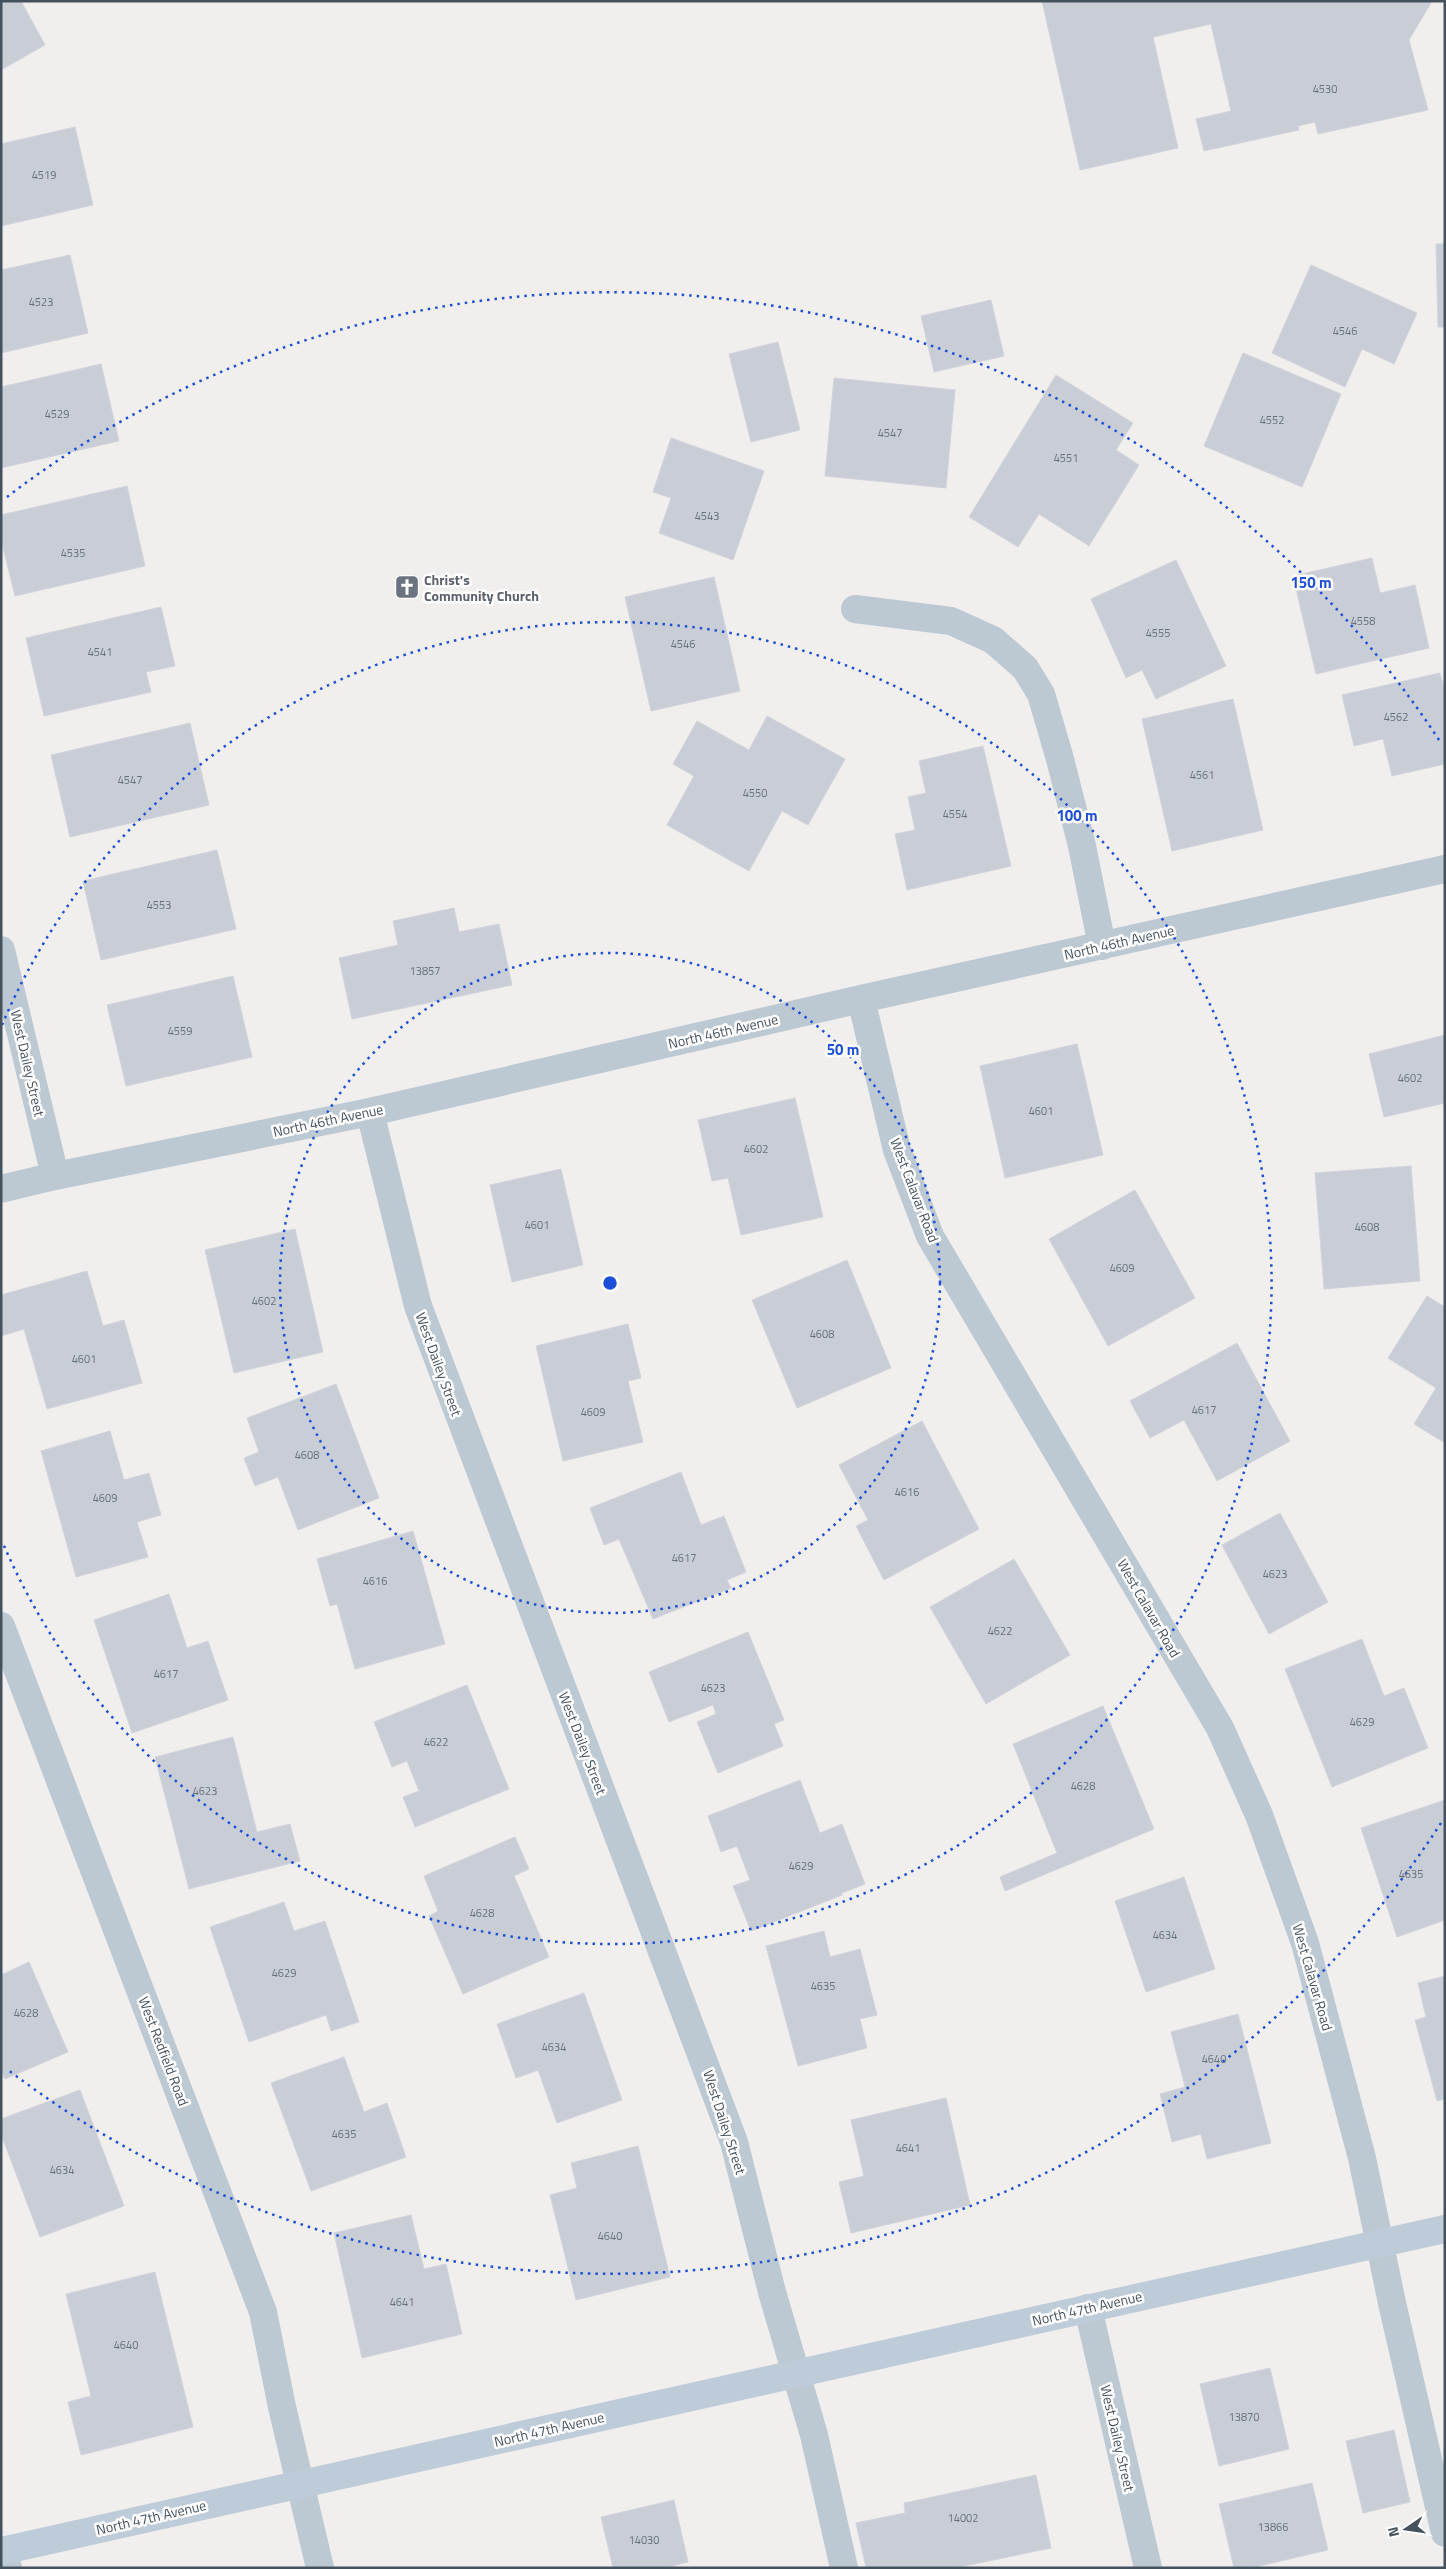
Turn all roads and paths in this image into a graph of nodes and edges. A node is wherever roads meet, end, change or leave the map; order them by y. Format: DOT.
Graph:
graph roads {
  1 [pos="855,609"];
  2 [pos="1445,869"];
  3 [pos="1102,946"];
  4 [pos="1,950"];
  5 [pos="861,999"];
  6 [pos="370,1112"];
  7 [pos="55,1176"];
  8 [pos="1,1189"];
  9 [pos="1,1626"];
  10 [pos="1445,2229"];
  11 [pos="1379,2243"];
  12 [pos="1088,2308"];
  13 [pos="796,2374"];
  14 [pos="301,2484"];
  15 [pos="1445,2533"];
  16 [pos="4,2556"];
  17 [pos="320,2568"];
  18 [pos="844,2568"];
  19 [pos="1148,2568"];
  1 -- 3 [label="street"];
  2 -- 3 [label="street, North 46th Avenue"];
  3 -- 5 [label="street, North 46th Avenue"];
  4 -- 7 [label="street, West Dailey Street"];
  5 -- 6 [label="street, North 46th Avenue"];
  5 -- 11 [label="street, West Calavar Road"];
  6 -- 7 [label="street, North 46th Avenue"];
  6 -- 13 [label="street, West Dailey Street"];
  7 -- 8 [label="street, North 46th Avenue"];
  9 -- 14 [label="street, West Redfield Road"];
  10 -- 11 [label="street, North 47th Avenue"];
  11 -- 12 [label="street, North 47th Avenue"];
  11 -- 15 [label="street"];
  12 -- 13 [label="street, North 47th Avenue"];
  12 -- 19 [label="street, West Dailey Street"];
  13 -- 14 [label="street, North 47th Avenue"];
  13 -- 18 [label="street"];
  14 -- 16 [label="street, North 47th Avenue"];
  14 -- 17 [label="street"];
}
